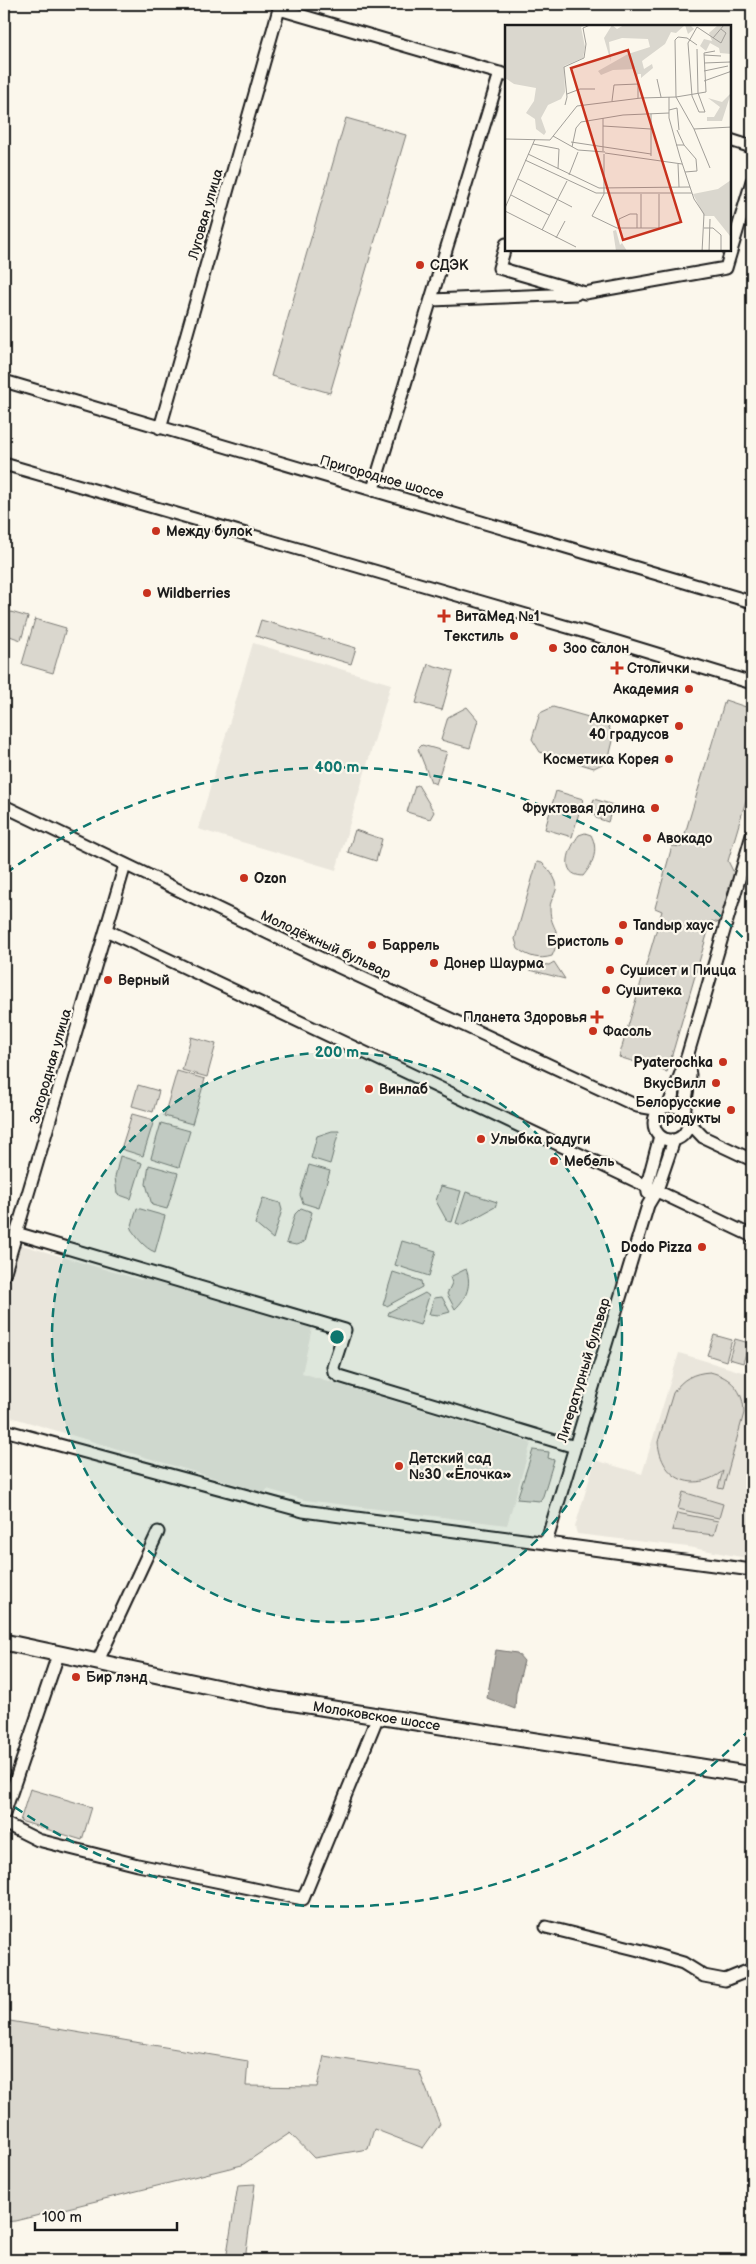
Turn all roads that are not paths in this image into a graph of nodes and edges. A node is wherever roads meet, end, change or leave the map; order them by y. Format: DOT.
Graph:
graph roads {
  1 [pos="503,74"];
  2 [pos="731,140"];
  3 [pos="752,147"];
  4 [pos="752,182"];
  5 [pos="505,247"];
  6 [pos="585,293"];
  7 [pos="432,300"];
  8 [pos="4,382"];
  9 [pos="160,428"];
  10 [pos="4,464"];
  11 [pos="373,489"];
  12 [pos="752,602"];
  13 [pos="752,683"];
  14 [pos="4,806"];
  15 [pos="752,835"];
  16 [pos="125,865"];
  17 [pos="106,930"];
  18 [pos="687,1057"];
  19 [pos="637,1106"];
  20 [pos="664,1109"];
  21 [pos="686,1117"];
  22 [pos="654,1123"];
  23 [pos="660,1136"];
  24 [pos="703,1137"];
  25 [pos="678,1138"];
  26 [pos="752,1160"];
  27 [pos="652,1188"];
  28 [pos="16,1232"];
  29 [pos="752,1236"];
  30 [pos="4,1275"];
  31 [pos="4,1430"];
  32 [pos="575,1447"];
  33 [pos="158,1532"];
  34 [pos="546,1543"];
  35 [pos="752,1570"];
  36 [pos="4,1642"];
  37 [pos="58,1655"];
  38 [pos="98,1663"];
  39 [pos="378,1716"];
  40 [pos="752,1775"];
  41 [pos="4,1814"];
  42 [pos="4,1823"];
  43 [pos="546,1927"];
  44 [pos="752,1969"];
  1 -- 7 [label="street"];
  1 -- 9 [label="street, Луговая улица"];
  2 -- 3 [label="street"];
  4 -- 6 [label="street"];
  5 -- 6 [label="street"];
  6 -- 7 [label="street"];
  7 -- 11 [label="street"];
  8 -- 9 [label="street, Пригородное шоссе"];
  9 -- 11 [label="street, Пригородное шоссе"];
  10 -- 13 [label="street"];
  11 -- 12 [label="street, Пригородное шоссе"];
  14 -- 16 [label="street, Молодёжный бульвар"];
  15 -- 18 [label="street"];
  16 -- 17 [label="street, Загородная улица"];
  16 -- 19 [label="street, Молодёжный бульвар"];
  17 -- 27 [label="street"];
  17 -- 28 [label="street, Загородная улица"];
  18 -- 20 [label="street"];
  18 -- 21 [label="street"];
  19 -- 20 [label="street, Молодёжный бульвар"];
  19 -- 22 [label="street, Молодёжный бульвар"];
  20 -- 21 [label="street"];
  20 -- 22 [label="street"];
  21 -- 24 [label="street"];
  21 -- 25 [label="street"];
  22 -- 23 [label="street"];
  23 -- 25 [label="street"];
  23 -- 27 [label="street, Литературный бульвар"];
  24 -- 25 [label="street"];
  24 -- 26 [label="street"];
  25 -- 27 [label="street, Литературный бульвар"];
  27 -- 29 [label="street"];
  27 -- 32 [label="street, Литературный бульвар"];
  28 -- 30 [label="street, Загородная улица"];
  28 -- 32 [label="street"];
  31 -- 34 [label="street"];
  32 -- 34 [label="street, Литературный бульвар"];
  33 -- 38 [label="street"];
  34 -- 35 [label="street"];
  36 -- 37 [label="main road, Молоковское шоссе"];
  37 -- 38 [label="main road, Молоковское шоссе"];
  37 -- 41 [label="street"];
  38 -- 39 [label="main road, Молоковское шоссе"];
  39 -- 40 [label="main road, Молоковское шоссе"];
  39 -- 42 [label="street"];
  43 -- 44 [label="street"];
}
